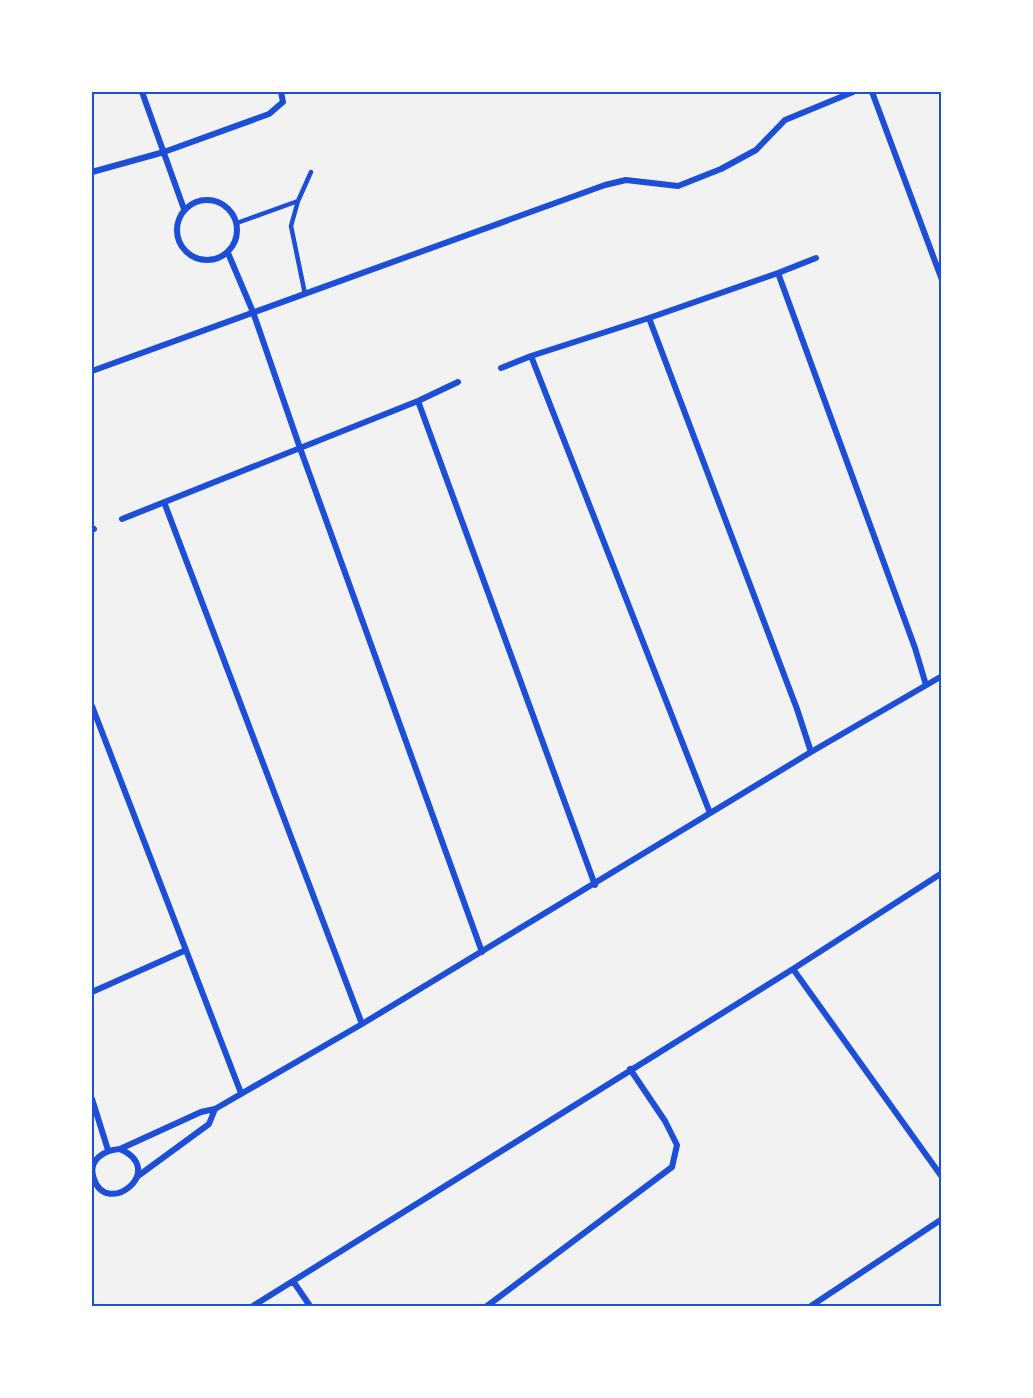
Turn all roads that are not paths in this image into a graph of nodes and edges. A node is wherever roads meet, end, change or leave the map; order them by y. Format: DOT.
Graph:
graph roads {
  1 [pos="142,92"];
  2 [pos="281,92"];
  3 [pos="853,92"];
  4 [pos="872,92"];
  5 [pos="164,152"];
  6 [pos="92,172"];
  7 [pos="311,172"];
  8 [pos="298,201"];
  9 [pos="184,209"];
  10 [pos="237,223"];
  11 [pos="228,253"];
  12 [pos="816,258"];
  13 [pos="778,273"];
  14 [pos="942,280"];
  15 [pos="305,294"];
  16 [pos="253,312"];
  17 [pos="649,318"];
  18 [pos="531,356"];
  19 [pos="501,368"];
  20 [pos="92,371"];
  21 [pos="458,382"];
  22 [pos="418,401"];
  23 [pos="300,448"];
  24 [pos="164,502"];
  25 [pos="122,519"];
  26 [pos="942,676"];
  27 [pos="926,685"];
  28 [pos="92,706"];
  29 [pos="812,752"];
  30 [pos="710,813"];
  31 [pos="942,873"];
  32 [pos="595,885"];
  33 [pos="186,950"];
  34 [pos="482,952"];
  35 [pos="793,969"];
  36 [pos="92,992"];
  37 [pos="362,1024"];
  38 [pos="630,1069"];
  39 [pos="241,1093"];
  40 [pos="92,1099"];
  41 [pos="215,1109"];
  42 [pos="120,1149"];
  43 [pos="108,1150"];
  44 [pos="92,1173"];
  45 [pos="138,1176"];
  46 [pos="942,1177"];
  47 [pos="942,1219"];
  48 [pos="293,1281"];
  49 [pos="253,1306"];
  50 [pos="310,1306"];
  51 [pos="487,1306"];
  52 [pos="812,1306"];
  1 -- 5 [label="street"];
  2 -- 5 [label="street"];
  3 -- 15 [label="street"];
  4 -- 14 [label="street"];
  5 -- 6 [label="street"];
  5 -- 9 [label="street"];
  7 -- 8 [label="lane"];
  8 -- 10 [label="lane"];
  8 -- 15 [label="lane"];
  9 -- 10 [label="street"];
  9 -- 11 [label="street"];
  10 -- 11 [label="street"];
  11 -- 16 [label="street"];
  12 -- 13 [label="street"];
  13 -- 17 [label="street"];
  13 -- 27 [label="street"];
  15 -- 16 [label="street"];
  16 -- 20 [label="street"];
  16 -- 23 [label="street"];
  17 -- 18 [label="street"];
  17 -- 29 [label="street"];
  18 -- 19 [label="street"];
  18 -- 30 [label="street"];
  21 -- 22 [label="street"];
  22 -- 23 [label="street"];
  22 -- 32 [label="street"];
  23 -- 24 [label="street"];
  23 -- 34 [label="street"];
  24 -- 25 [label="street"];
  24 -- 37 [label="street"];
  26 -- 27 [label="street"];
  27 -- 29 [label="street"];
  28 -- 33 [label="street"];
  29 -- 30 [label="street"];
  30 -- 32 [label="street"];
  31 -- 35 [label="street"];
  32 -- 34 [label="street"];
  33 -- 36 [label="street"];
  33 -- 39 [label="street"];
  34 -- 37 [label="street"];
  35 -- 38 [label="street"];
  35 -- 46 [label="street"];
  37 -- 39 [label="street"];
  38 -- 48 [label="street"];
  38 -- 51 [label="street"];
  39 -- 41 [label="street"];
  40 -- 43 [label="street"];
  41 -- 42 [label="street"];
  41 -- 45 [label="street"];
  42 -- 43 [label="street"];
  42 -- 45 [label="street"];
  43 -- 44 [label="street"];
  44 -- 45 [label="street"];
  47 -- 52 [label="street"];
  48 -- 49 [label="street"];
  48 -- 50 [label="street"];
}
